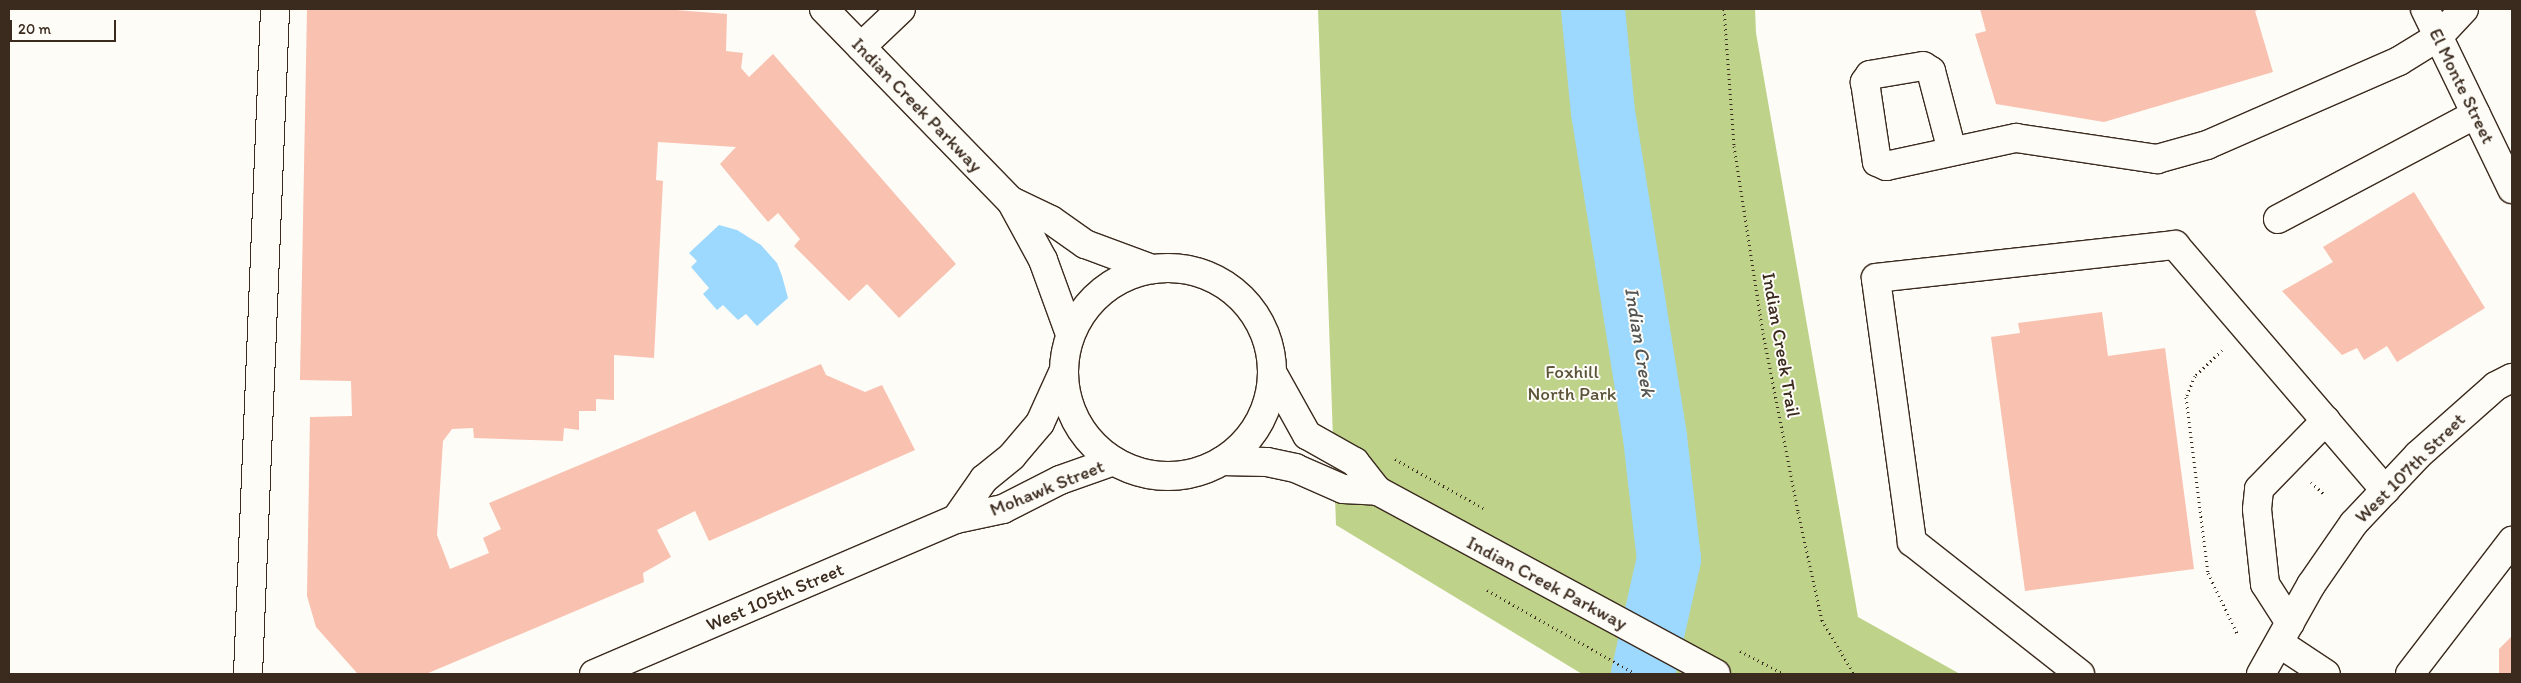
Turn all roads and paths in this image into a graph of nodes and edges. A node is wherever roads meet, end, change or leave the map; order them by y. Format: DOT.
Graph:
graph roads {
  1 [pos="275,9"];
  2 [pos="824,9"];
  3 [pos="901,9"];
  4 [pos="1724,9"];
  5 [pos="2425,9"];
  6 [pos="2464,9"];
  7 [pos="2438,37"];
  8 [pos="861,47"];
  9 [pos="2476,114"];
  10 [pos="1952,151"];
  11 [pos="2512,190"];
  12 [pos="1011,201"];
  13 [pos="2278,220"];
  14 [pos="1152,269"];
  15 [pos="2246,327"];
  16 [pos="1070,334"];
  17 [pos="1064,370"];
  18 [pos="1273,374"];
  19 [pos="2512,378"];
  20 [pos="2326,420"];
  21 [pos="1114,461"];
  22 [pos="1222,461"];
  23 [pos="2307,479"];
  24 [pos="2385,490"];
  25 [pos="1378,491"];
  26 [pos="2325,495"];
  27 [pos="956,519"];
  28 [pos="2512,541"];
  29 [pos="1481,586"];
  30 [pos="2237,633"];
  31 [pos="2284,633"];
  32 [pos="248,674"];
  33 [pos="594,674"];
  34 [pos="1636,674"];
  35 [pos="1716,674"];
  36 [pos="1854,674"];
  37 [pos="2080,674"];
  38 [pos="2261,674"];
  39 [pos="2326,674"];
  40 [pos="2410,674"];
  1 -- 32 [label="street"];
  2 -- 8 [label="street, Indian Creek Parkway"];
  3 -- 8 [label="street"];
  4 -- 36 [label="path, Indian Creek Trail"];
  5 -- 7 [label="street, El Monte Street"];
  6 -- 7 [label="street"];
  7 -- 9 [label="street, El Monte Street"];
  7 -- 10 [label="street"];
  8 -- 12 [label="street, Indian Creek Parkway"];
  9 -- 11 [label="street, El Monte Street"];
  9 -- 13 [label="street"];
  12 -- 14 [label="street, Indian Creek Parkway"];
  12 -- 16 [label="street, Indian Creek Parkway"];
  14 -- 16 [label="street"];
  14 -- 18 [label="street"];
  15 -- 20 [label="street"];
  15 -- 30 [label="path"];
  15 -- 37 [label="street"];
  16 -- 17 [label="street"];
  17 -- 21 [label="street"];
  17 -- 27 [label="street, Mohawk Street"];
  18 -- 22 [label="street"];
  18 -- 25 [label="street, Indian Creek Parkway"];
  19 -- 24 [label="street, West 107th Street"];
  20 -- 24 [label="street"];
  20 -- 31 [label="street"];
  21 -- 22 [label="street"];
  21 -- 27 [label="street, Mohawk Street"];
  22 -- 25 [label="street, Indian Creek Parkway"];
  23 -- 26 [label="path"];
  24 -- 31 [label="street, West 107th Street"];
  25 -- 35 [label="street, Indian Creek Parkway"];
  27 -- 33 [label="street, West 105th Street"];
  28 -- 40 [label="street"];
  29 -- 34 [label="path"];
  31 -- 38 [label="street, West 107th Street"];
  31 -- 39 [label="street"];
}
